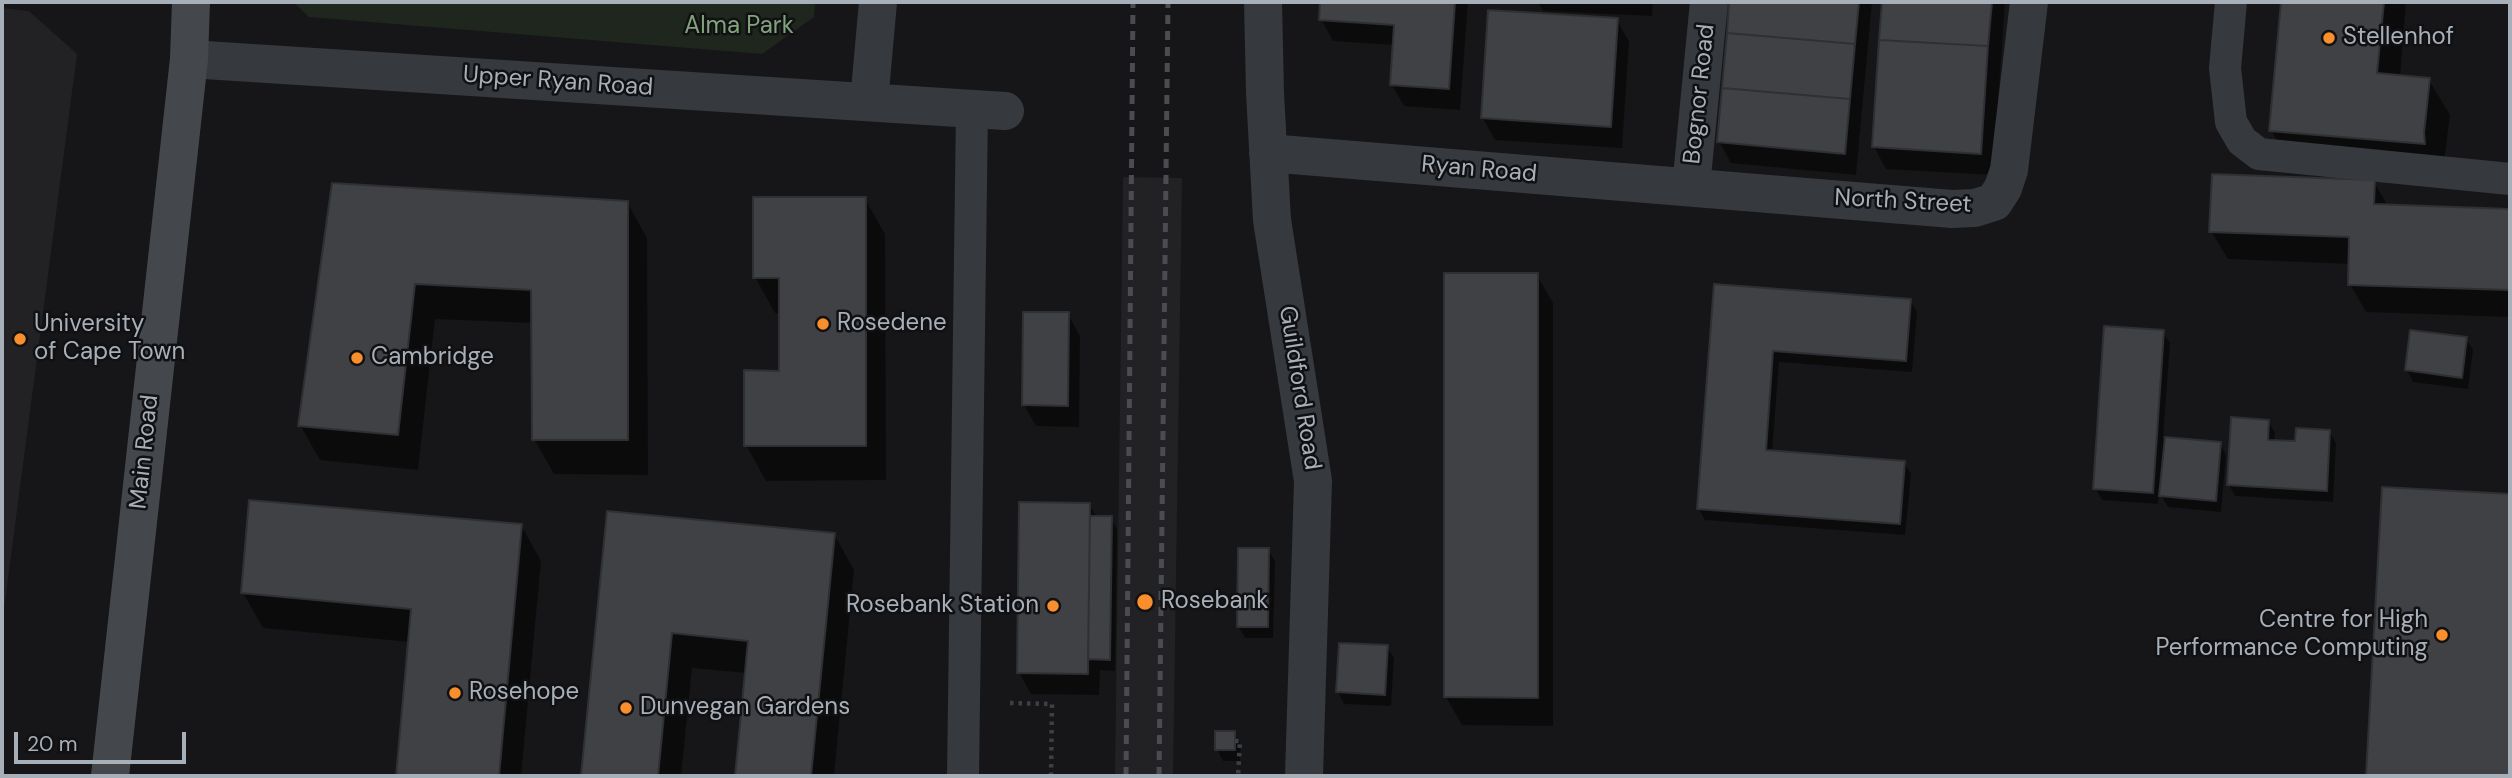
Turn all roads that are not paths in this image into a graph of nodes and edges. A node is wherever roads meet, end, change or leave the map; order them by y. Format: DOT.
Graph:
graph roads {
  1 [pos="191,2"];
  2 [pos="878,2"];
  3 [pos="1263,2"];
  4 [pos="1709,2"];
  5 [pos="2029,2"];
  6 [pos="2231,2"];
  7 [pos="188,59"];
  8 [pos="869,102"];
  9 [pos="989,110"];
  10 [pos="1268,153"];
  11 [pos="2510,179"];
  12 [pos="1691,187"];
  13 [pos="110,776"];
  14 [pos="963,776"];
  15 [pos="1304,776"];
  1 -- 7 [label="main road, Main Road"];
  2 -- 8 [label="street"];
  3 -- 10 [label="street, Guildford Road"];
  4 -- 12 [label="street, Bognor Road"];
  5 -- 12 [label="street, North Street"];
  6 -- 11 [label="lane"];
  7 -- 8 [label="street, Upper Ryan Road"];
  7 -- 13 [label="main road, Main Road"];
  8 -- 9 [label="street, Upper Ryan Road"];
  9 -- 14 [label="lane"];
  10 -- 12 [label="street, Ryan Road"];
  10 -- 15 [label="street, Guildford Road"];
}
